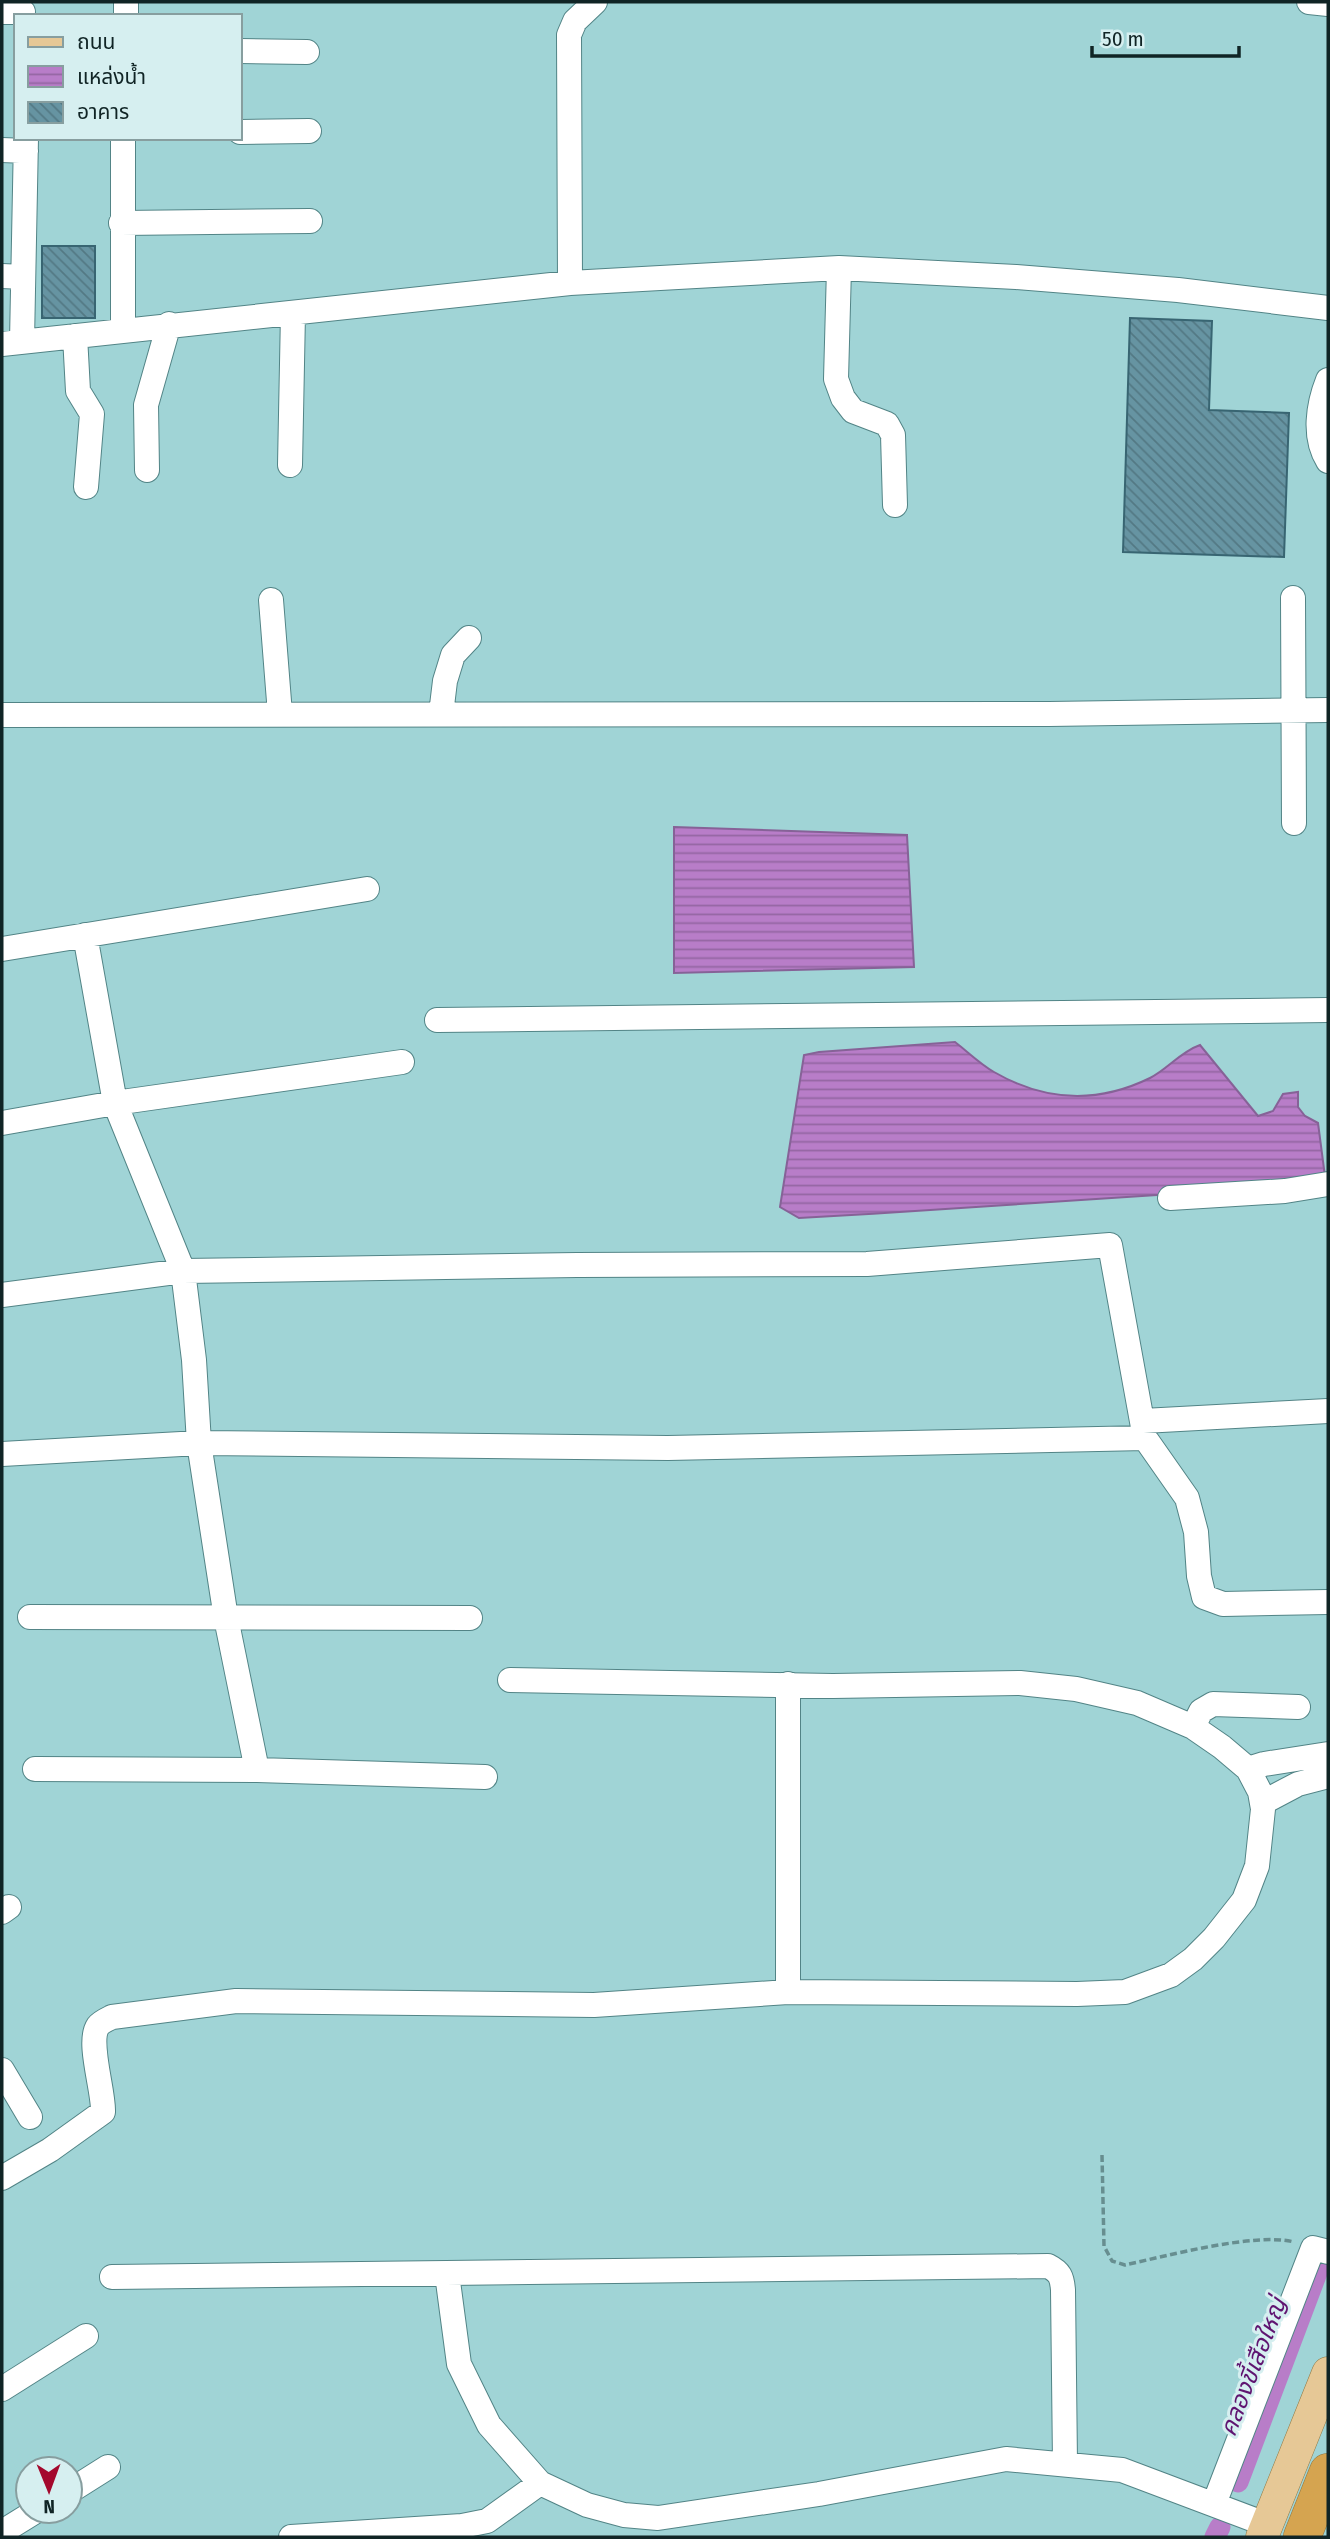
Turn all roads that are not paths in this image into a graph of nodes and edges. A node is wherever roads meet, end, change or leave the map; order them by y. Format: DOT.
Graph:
graph roads {
  1 [pos="595,2"];
  2 [pos="1309,2"];
  3 [pos="1328,4"];
  4 [pos="242,51"];
  5 [pos="307,52"];
  6 [pos="309,131"];
  7 [pos="242,132"];
  8 [pos="123,140"];
  9 [pos="18,146"];
  10 [pos="310,221"];
  11 [pos="121,223"];
  12 [pos="839,268"];
  13 [pos="12,277"];
  14 [pos="570,283"];
  15 [pos="1328,308"];
  16 [pos="293,313"];
  17 [pos="169,324"];
  18 [pos="123,330"];
  19 [pos="75,335"];
  20 [pos="12,343"];
  21 [pos="1328,380"];
  22 [pos="1328,461"];
  23 [pos="290,465"];
  24 [pos="147,470"];
  25 [pos="86,487"];
  26 [pos="894,505"];
  27 [pos="1293,597"];
  28 [pos="271,600"];
  29 [pos="469,638"];
  30 [pos="1328,710"];
  31 [pos="1294,711"];
  32 [pos="441,713"];
  33 [pos="281,714"];
  34 [pos="2,715"];
  35 [pos="1294,823"];
  36 [pos="367,889"];
  37 [pos="85,935"];
  38 [pos="2,949"];
  39 [pos="1328,1010"];
  40 [pos="437,1020"];
  41 [pos="402,1062"];
  42 [pos="115,1103"];
  43 [pos="2,1123"];
  44 [pos="1328,1184"];
  45 [pos="1170,1198"];
  46 [pos="183,1272"];
  47 [pos="2,1294"];
  48 [pos="1328,1411"];
  49 [pos="1144,1429"];
  50 [pos="198,1443"];
  51 [pos="2,1454"];
  52 [pos="1328,1602"];
  53 [pos="30,1618"];
  54 [pos="226,1618"];
  55 [pos="470,1618"];
  56 [pos="510,1679"];
  57 [pos="788,1684"];
  58 [pos="1298,1707"];
  59 [pos="1193,1727"];
  60 [pos="1328,1754"];
  61 [pos="35,1769"];
  62 [pos="1248,1769"];
  63 [pos="257,1770"];
  64 [pos="1328,1776"];
  65 [pos="485,1777"];
  66 [pos="1262,1802"];
  67 [pos="788,1992"];
  68 [pos="2,2070"];
  69 [pos="30,2117"];
  70 [pos="2,2178"];
  71 [pos="1321,2250"];
  72 [pos="447,2274"];
  73 [pos="112,2277"];
  74 [pos="86,2336"];
  75 [pos="1328,2373"];
  76 [pos="2,2389"];
  77 [pos="1065,2463"];
  78 [pos="108,2467"];
  79 [pos="1328,2472"];
  80 [pos="84,2482"];
  81 [pos="540,2483"];
  82 [pos="1214,2504"];
  83 [pos="1265,2531"];
  84 [pos="291,2537"];
  85 [pos="1301,2537"];
  1 -- 14 [label="street"];
  2 -- 3 [label="street"];
  4 -- 5 [label="street"];
  6 -- 7 [label="street"];
  8 -- 11 [label="street"];
  9 -- 13 [label="street"];
  10 -- 11 [label="street"];
  11 -- 18 [label="street"];
  12 -- 14 [label="street"];
  12 -- 15 [label="street"];
  12 -- 26 [label="street"];
  13 -- 20 [label="street"];
  14 -- 16 [label="street"];
  16 -- 17 [label="street"];
  16 -- 23 [label="street"];
  17 -- 18 [label="street"];
  17 -- 24 [label="street"];
  18 -- 19 [label="street"];
  19 -- 20 [label="street"];
  19 -- 25 [label="street"];
  21 -- 22 [label="street"];
  27 -- 31 [label="street"];
  28 -- 33 [label="street"];
  29 -- 32 [label="street"];
  30 -- 31 [label="street"];
  31 -- 32 [label="street"];
  31 -- 35 [label="street"];
  32 -- 33 [label="street"];
  33 -- 34 [label="street"];
  36 -- 37 [label="street"];
  37 -- 38 [label="street"];
  37 -- 42 [label="street"];
  39 -- 40 [label="street"];
  41 -- 42 [label="street"];
  42 -- 43 [label="street"];
  42 -- 46 [label="street"];
  44 -- 45 [label="street"];
  46 -- 47 [label="street"];
  46 -- 49 [label="street"];
  46 -- 50 [label="street"];
  48 -- 49 [label="street"];
  49 -- 50 [label="street"];
  49 -- 52 [label="street"];
  50 -- 51 [label="street"];
  50 -- 54 [label="street"];
  53 -- 54 [label="street"];
  54 -- 55 [label="street"];
  54 -- 63 [label="street"];
  56 -- 57 [label="street"];
  57 -- 59 [label="street"];
  57 -- 67 [label="street"];
  58 -- 59 [label="street"];
  59 -- 62 [label="street"];
  60 -- 62 [label="street"];
  61 -- 63 [label="street"];
  62 -- 66 [label="street"];
  63 -- 65 [label="street"];
  64 -- 66 [label="street"];
  66 -- 67 [label="street"];
  67 -- 70 [label="street"];
  68 -- 69 [label="street"];
  71 -- 82 [label="street"];
  72 -- 73 [label="street"];
  72 -- 77 [label="street"];
  72 -- 81 [label="street"];
  74 -- 76 [label="street"];
  75 -- 83 [label="main road"];
  77 -- 81 [label="street"];
  77 -- 82 [label="street"];
  78 -- 80 [label="street"];
  79 -- 85 [label="highway"];
  81 -- 84 [label="street"];
  82 -- 83 [label="street"];
}
